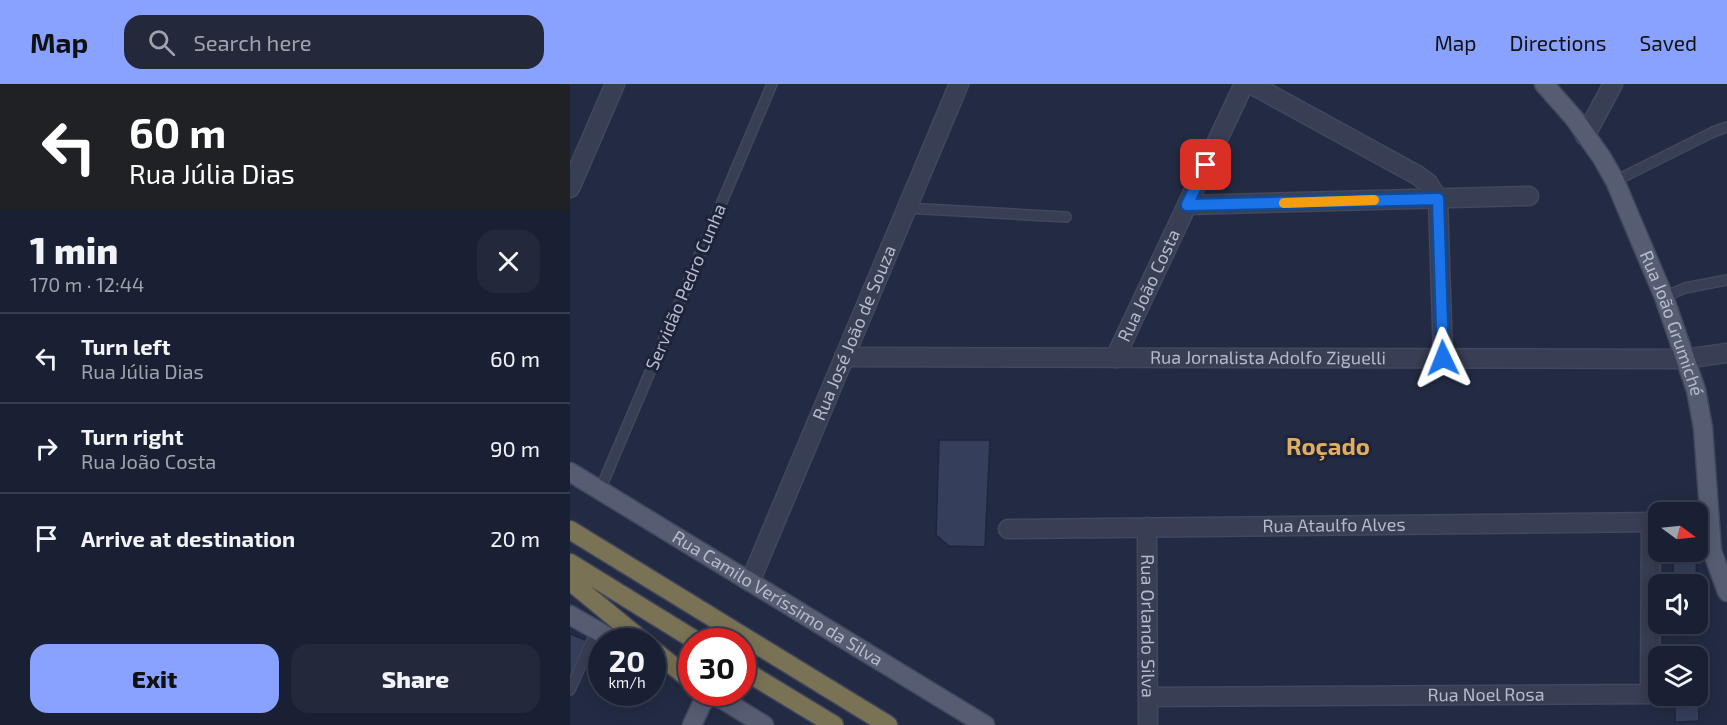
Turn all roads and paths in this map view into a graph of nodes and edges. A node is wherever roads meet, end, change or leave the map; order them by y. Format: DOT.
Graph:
graph roads {
  1 [pos="615,84"];
  2 [pos="772,84"];
  3 [pos="959,84"];
  4 [pos="1244,84"];
  5 [pos="1251,84"];
  6 [pos="1544,84"];
  7 [pos="1613,84"];
  8 [pos="1727,127"];
  9 [pos="1585,136"];
  10 [pos="1615,182"];
  11 [pos="570,188"];
  12 [pos="1529,196"];
  13 [pos="1438,199"];
  14 [pos="1187,205"];
  15 [pos="907,208"];
  16 [pos="1066,217"];
  17 [pos="1727,280"];
  18 [pos="1664,297"];
  19 [pos="1727,353"];
  20 [pos="844,357"];
  21 [pos="1115,358"];
  22 [pos="1443,358"];
  23 [pos="1684,359"];
  24 [pos="570,472"];
  25 [pos="600,490"];
  26 [pos="1703,502"];
  27 [pos="1648,522"];
  28 [pos="1147,527"];
  29 [pos="1008,529"];
  30 [pos="570,530"];
  31 [pos="1708,539"];
  32 [pos="1654,562"];
  33 [pos="570,563"];
  34 [pos="570,581"];
  35 [pos="750,582"];
  36 [pos="1727,592"];
  37 [pos="570,615"];
  38 [pos="591,628"];
  39 [pos="627,628"];
  40 [pos="678,630"];
  41 [pos="588,649"];
  42 [pos="666,661"];
  43 [pos="678,670"];
  44 [pos="756,678"];
  45 [pos="570,690"];
  46 [pos="1148,697"];
  47 [pos="702,706"];
  48 [pos="731,706"];
  49 [pos="692,725"];
  50 [pos="764,725"];
  51 [pos="834,725"];
  52 [pos="888,725"];
  53 [pos="985,725"];
  54 [pos="1148,725"];
  1 -- 11 [label="street"];
  2 -- 25 [label="lane, Servidão Pedro Cunha"];
  3 -- 15 [label="street, Rua José João de Souza"];
  4 -- 14 [label="street, Rua João Costa"];
  5 -- 13 [label="street"];
  6 -- 9 [label="main road, Rua João Grumiché"];
  7 -- 9 [label="street"];
  8 -- 10 [label="lane"];
  9 -- 10 [label="main road, Rua João Grumiché"];
  10 -- 18 [label="main road, Rua João Grumiché"];
  12 -- 13 [label="street"];
  13 -- 14 [label="street"];
  13 -- 22 [label="street"];
  14 -- 21 [label="street, Rua João Costa"];
  15 -- 16 [label="lane"];
  15 -- 20 [label="street, Rua José João de Souza"];
  17 -- 18 [label="lane"];
  18 -- 23 [label="main road, Rua João Grumiché"];
  19 -- 23 [label="street, Rua Jornalista Adolfo Ziguelli"];
  20 -- 21 [label="street, Rua Jornalista Adolfo Ziguelli"];
  20 -- 35 [label="street, Rua José João de Souza"];
  21 -- 22 [label="street, Rua Jornalista Adolfo Ziguelli"];
  22 -- 23 [label="street, Rua Jornalista Adolfo Ziguelli"];
  23 -- 26 [label="main road, Rua João Grumiché"];
  24 -- 25 [label="main road, Rua Camilo Veríssimo da Silva"];
  25 -- 35 [label="main road, Rua Camilo Veríssimo da Silva"];
  27 -- 28 [label="street, Rua Ataulfo Alves"];
  28 -- 29 [label="street, Rua Ataulfo Alves"];
  28 -- 46 [label="street, Rua Orlando Silva"];
  30 -- 52 [label="highway"];
  31 -- 36 [label="main road, Rua João Grumiché"];
  32 -- 46 [label="street, Rua Noel Rosa"];
  33 -- 40 [label="highway"];
  34 -- 39 [label="highway"];
  35 -- 53 [label="main road, Rua Camilo Veríssimo da Silva"];
  37 -- 38 [label="main road"];
  41 -- 45 [label="lane"];
  42 -- 43 [label="highway"];
  44 -- 51 [label="highway"];
  46 -- 54 [label="street, Rua Orlando Silva"];
  47 -- 49 [label="main road"];
  48 -- 50 [label="main road"];
}
